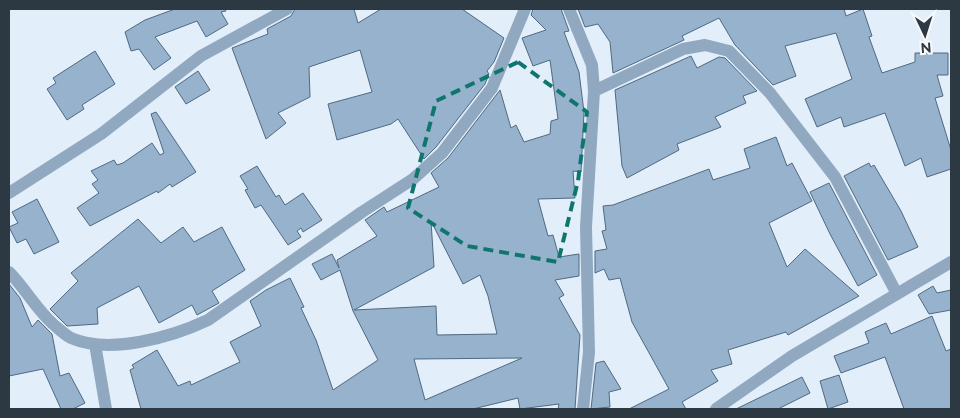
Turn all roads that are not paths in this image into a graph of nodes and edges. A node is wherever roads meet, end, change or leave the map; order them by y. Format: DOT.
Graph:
graph roads {
  1 [pos="286,9"];
  2 [pos="525,9"];
  3 [pos="569,9"];
  4 [pos="594,91"];
  5 [pos="9,193"];
  6 [pos="951,262"];
  7 [pos="9,272"];
  8 [pos="896,294"];
  9 [pos="95,344"];
  10 [pos="106,409"];
  11 [pos="583,409"];
  12 [pos="716,409"];
  1 -- 5 [label="street"];
  2 -- 9 [label="street"];
  3 -- 4 [label="street"];
  4 -- 8 [label="street"];
  4 -- 11 [label="street"];
  6 -- 8 [label="street"];
  7 -- 9 [label="street"];
  8 -- 12 [label="street"];
  9 -- 10 [label="street"];
}
